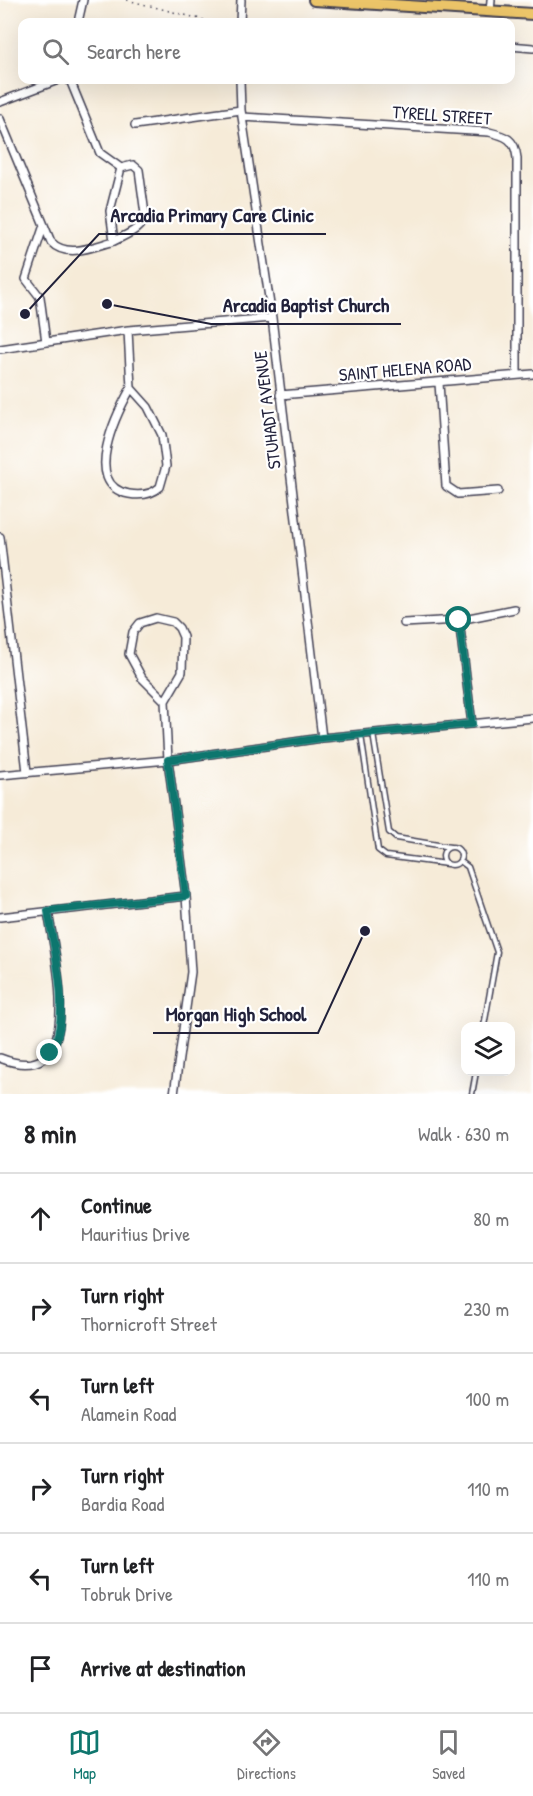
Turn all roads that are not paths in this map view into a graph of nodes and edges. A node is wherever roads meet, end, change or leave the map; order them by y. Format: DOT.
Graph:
graph roads {
  1 [pos="83,0"];
  2 [pos="241,0"];
  3 [pos="314,0"];
  4 [pos="491,0"];
  5 [pos="383,3"];
  6 [pos="490,12"];
  7 [pos="533,14"];
  8 [pos="79,18"];
  9 [pos="240,18"];
  10 [pos="515,46"];
  11 [pos="533,48"];
  12 [pos="47,84"];
  13 [pos="72,84"];
  14 [pos="240,84"];
  15 [pos="0,102"];
  16 [pos="242,113"];
  17 [pos="0,119"];
  18 [pos="135,125"];
  19 [pos="121,168"];
  20 [pos="44,225"];
  21 [pos="114,241"];
  22 [pos="272,318"];
  23 [pos="128,330"];
  24 [pos="46,342"];
  25 [pos="0,349"];
  26 [pos="517,373"];
  27 [pos="533,374"];
  28 [pos="439,383"];
  29 [pos="131,388"];
  30 [pos="280,395"];
  31 [pos="498,491"];
  32 [pos="0,537"];
  33 [pos="514,609"];
  34 [pos="459,620"];
  35 [pos="404,623"];
  36 [pos="165,701"];
  37 [pos="533,718"];
  38 [pos="472,724"];
  39 [pos="373,734"];
  40 [pos="361,735"];
  41 [pos="322,738"];
  42 [pos="168,760"];
  43 [pos="27,772"];
  44 [pos="0,775"];
  45 [pos="450,847"];
  46 [pos="460,861"];
  47 [pos="447,864"];
  48 [pos="186,896"];
  49 [pos="48,911"];
  50 [pos="0,917"];
  51 [pos="485,1022"];
  52 [pos="0,1058"];
  53 [pos="475,1076"];
  54 [pos="174,1094"];
  55 [pos="472,1094"];
  1 -- 8 [label="street"];
  2 -- 9 [label="street"];
  3 -- 5 [label="main road"];
  4 -- 6 [label="street"];
  5 -- 6 [label="main road"];
  6 -- 7 [label="main road"];
  10 -- 11 [label="street"];
  12 -- 15 [label="street"];
  13 -- 19 [label="street"];
  14 -- 16 [label="street, STUHADT AVENUE"];
  16 -- 18 [label="street"];
  16 -- 22 [label="street, STUHADT AVENUE"];
  16 -- 26 [label="street, TYRELL STREET"];
  17 -- 20 [label="street"];
  19 -- 21 [label="street"];
  19 -- 21 [label="street"];
  20 -- 21 [label="street"];
  20 -- 24 [label="street"];
  22 -- 23 [label="street"];
  22 -- 30 [label="street, STUHADT AVENUE"];
  23 -- 24 [label="street"];
  23 -- 29 [label="street"];
  24 -- 25 [label="street"];
  26 -- 27 [label="street, SAINT HELENA ROAD"];
  26 -- 28 [label="street, SAINT HELENA ROAD"];
  28 -- 30 [label="street, SAINT HELENA ROAD"];
  28 -- 31 [label="street"];
  29 -- 29 [label="street"];
  30 -- 41 [label="street, STUHADT AVENUE"];
  32 -- 43 [label="street"];
  33 -- 34 [label="street"];
  34 -- 35 [label="street"];
  34 -- 38 [label="street"];
  36 -- 36 [label="street"];
  36 -- 42 [label="street"];
  37 -- 38 [label="street"];
  38 -- 39 [label="street"];
  39 -- 40 [label="street"];
  39 -- 45 [label="lane"];
  40 -- 41 [label="street"];
  40 -- 47 [label="lane"];
  41 -- 42 [label="street"];
  42 -- 43 [label="street"];
  42 -- 48 [label="street"];
  43 -- 44 [label="street"];
  45 -- 46 [label="lane"];
  45 -- 47 [label="lane"];
  46 -- 47 [label="lane"];
  46 -- 51 [label="lane"];
  48 -- 49 [label="street"];
  48 -- 54 [label="street"];
  49 -- 50 [label="street"];
  49 -- 52 [label="street"];
  53 -- 55 [label="lane"];
}
